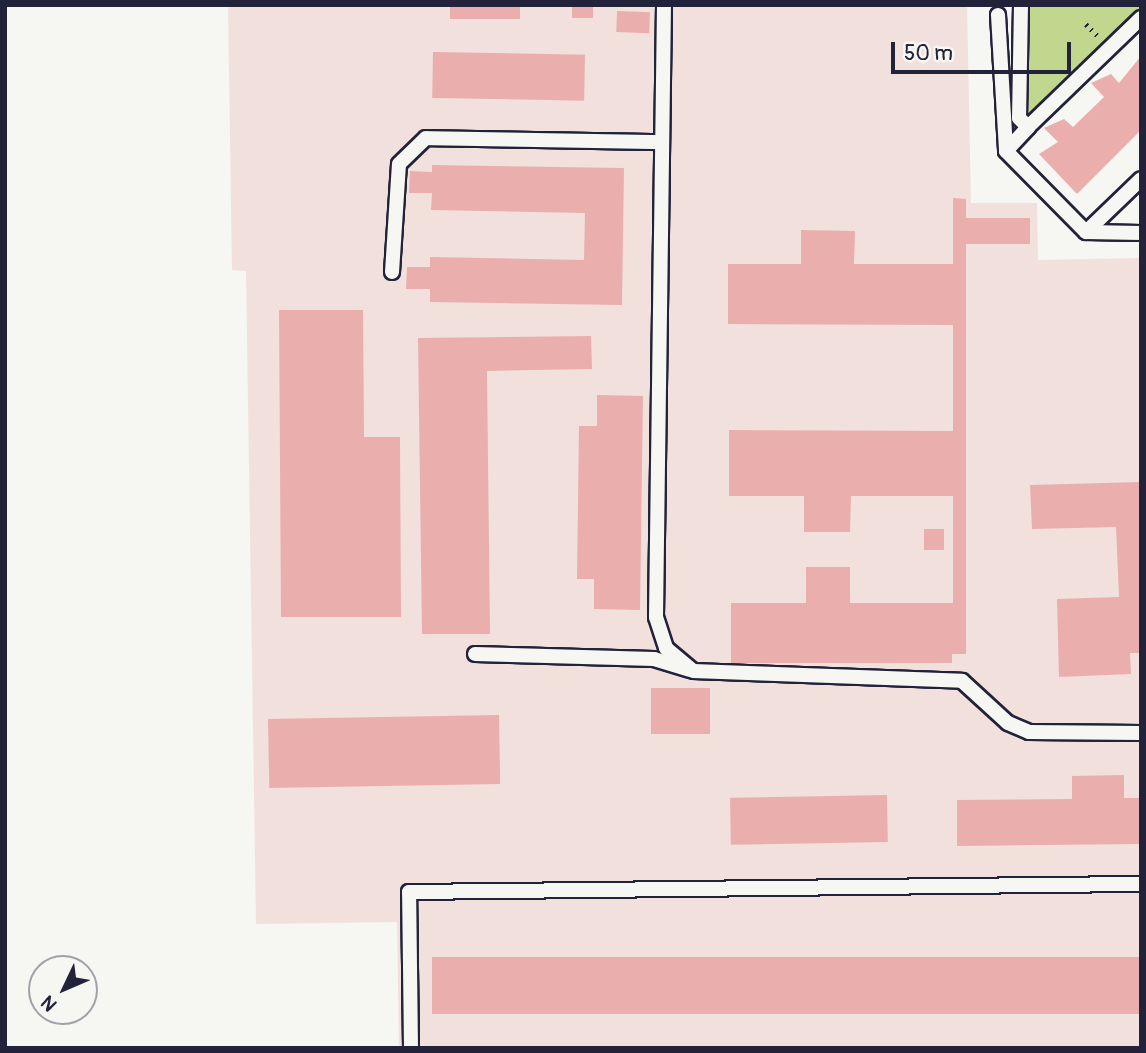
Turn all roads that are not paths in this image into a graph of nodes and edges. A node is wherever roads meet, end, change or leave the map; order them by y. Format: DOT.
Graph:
graph roads {
  1 [pos="664,5"];
  2 [pos="1021,5"];
  3 [pos="998,15"];
  4 [pos="1141,18"];
  5 [pos="1028,127"];
  6 [pos="659,142"];
  7 [pos="1006,151"];
  8 [pos="1141,179"];
  9 [pos="1086,232"];
  10 [pos="1141,233"];
  11 [pos="392,272"];
  12 [pos="475,654"];
  13 [pos="693,671"];
  14 [pos="1141,733"];
  15 [pos="1141,884"];
  16 [pos="411,1048"];
  1 -- 6 [label="lane"];
  2 -- 5 [label="lane"];
  3 -- 7 [label="lane"];
  4 -- 5 [label="lane"];
  5 -- 7 [label="lane"];
  6 -- 11 [label="lane"];
  6 -- 13 [label="lane"];
  7 -- 9 [label="lane"];
  8 -- 9 [label="lane"];
  9 -- 10 [label="lane"];
  12 -- 13 [label="lane"];
  13 -- 14 [label="lane"];
  15 -- 16 [label="lane"];
}
